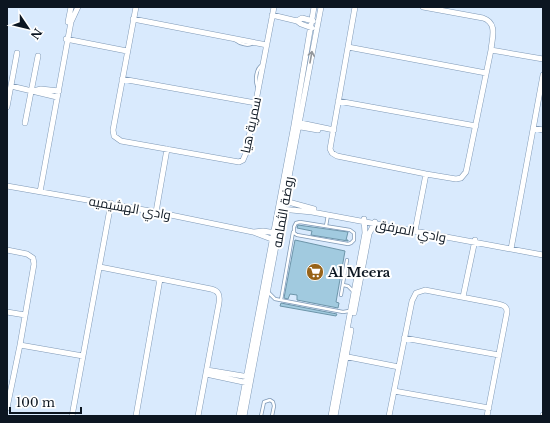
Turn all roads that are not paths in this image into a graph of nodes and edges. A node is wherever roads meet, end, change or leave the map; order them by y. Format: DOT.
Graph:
graph roads {
  1 [pos="71,7"];
  2 [pos="78,7"];
  3 [pos="136,7"];
  4 [pos="274,7"];
  5 [pos="314,7"];
  6 [pos="321,7"];
  7 [pos="355,7"];
  8 [pos="422,7"];
  9 [pos="272,15"];
  10 [pos="133,19"];
  11 [pos="297,20"];
  12 [pos="312,20"];
  13 [pos="318,21"];
  14 [pos="310,28"];
  15 [pos="316,29"];
  16 [pos="67,39"];
  17 [pos="267,45"];
  18 [pos="348,47"];
  19 [pos="491,50"];
  20 [pos="127,51"];
  21 [pos="17,54"];
  22 [pos="38,56"];
  23 [pos="543,60"];
  24 [pos="486,73"];
  25 [pos="543,75"];
  26 [pos="122,79"];
  27 [pos="11,86"];
  28 [pos="32,90"];
  29 [pos="543,90"];
  30 [pos="57,94"];
  31 [pos="338,101"];
  32 [pos="256,103"];
  33 [pos="7,107"];
  34 [pos="25,122"];
  35 [pos="296,124"];
  36 [pos="476,126"];
  37 [pos="535,129"];
  38 [pos="543,130"];
  39 [pos="333,132"];
  40 [pos="168,149"];
  41 [pos="426,174"];
  42 [pos="7,186"];
  43 [pos="38,192"];
  44 [pos="282,200"];
  45 [pos="111,203"];
  46 [pos="281,209"];
  47 [pos="156,212"];
  48 [pos="328,214"];
  49 [pos="364,220"];
  50 [pos="374,222"];
  51 [pos="326,226"];
  52 [pos="415,230"];
  53 [pos="293,231"];
  54 [pos="253,232"];
  55 [pos="276,233"];
  56 [pos="275,240"];
  57 [pos="475,241"];
  58 [pos="513,248"];
  59 [pos="7,250"];
  60 [pos="543,252"];
  61 [pos="543,255"];
  62 [pos="348,260"];
  63 [pos="100,267"];
  64 [pos="160,279"];
  65 [pos="356,279"];
  66 [pos="343,284"];
  67 [pos="348,286"];
  68 [pos="268,291"];
  69 [pos="354,294"];
  70 [pos="341,295"];
  71 [pos="464,297"];
  72 [pos="275,299"];
  73 [pos="281,300"];
  74 [pos="269,302"];
  75 [pos="351,309"];
  76 [pos="7,312"];
  77 [pos="344,312"];
  78 [pos="25,315"];
  79 [pos="350,317"];
  80 [pos="404,338"];
  81 [pos="20,345"];
  82 [pos="499,355"];
  83 [pos="83,356"];
  84 [pos="344,356"];
  85 [pos="399,367"];
  86 [pos="207,372"];
  87 [pos="7,374"];
  88 [pos="14,376"];
  89 [pos="248,380"];
  90 [pos="394,391"];
  91 [pos="7,408"];
  92 [pos="489,408"];
  93 [pos="72,416"];
  94 [pos="136,416"];
  95 [pos="198,416"];
  96 [pos="239,416"];
  97 [pos="244,416"];
  98 [pos="261,416"];
  99 [pos="272,416"];
  100 [pos="331,416"];
  101 [pos="335,416"];
  102 [pos="389,416"];
  103 [pos="487,416"];
  1 -- 16 [label="street"];
  2 -- 16 [label="street"];
  3 -- 10 [label="street, سمرية هيا"];
  4 -- 9 [label="street, سمرية هيا"];
  5 -- 12 [label="street, روضة الثمامه"];
  6 -- 13 [label="street, روضة الثمامه"];
  7 -- 18 [label="street"];
  8 -- 19 [label="street"];
  9 -- 11 [label="street"];
  9 -- 17 [label="street, سمرية هيا"];
  10 -- 17 [label="street"];
  10 -- 20 [label="street, سمرية هيا"];
  11 -- 12 [label="street"];
  11 -- 14 [label="street"];
  12 -- 13 [label="street"];
  12 -- 14 [label="street, روضة الثمامه"];
  13 -- 15 [label="street, روضة الثمامه"];
  14 -- 15 [label="street"];
  14 -- 35 [label="street, روضة الثمامه"];
  35 -- 15 [label="street, روضة الثمامه, one-way"];
  16 -- 20 [label="street"];
  16 -- 30 [label="street"];
  17 -- 32 [label="street, سمرية هيا"];
  18 -- 24 [label="street"];
  18 -- 31 [label="street"];
  19 -- 23 [label="street"];
  19 -- 24 [label="street"];
  20 -- 26 [label="street, سمرية هيا"];
  21 -- 27 [label="street"];
  22 -- 28 [label="street"];
  24 -- 36 [label="street"];
  25 -- 37 [label="street"];
  26 -- 32 [label="street"];
  26 -- 40 [label="street, سمرية هيا"];
  27 -- 28 [label="street"];
  27 -- 33 [label="street"];
  28 -- 30 [label="street"];
  28 -- 34 [label="street"];
  29 -- 37 [label="street"];
  30 -- 43 [label="street"];
  31 -- 36 [label="street"];
  31 -- 39 [label="street"];
  32 -- 40 [label="street, سمرية هيا"];
  35 -- 39 [label="street"];
  35 -- 44 [label="street, روضة الثمامه"];
  36 -- 41 [label="street"];
  37 -- 38 [label="street"];
  37 -- 58 [label="street"];
  39 -- 41 [label="street"];
  40 -- 47 [label="street"];
  41 -- 52 [label="street"];
  42 -- 43 [label="street, وادي الهشيميه"];
  43 -- 45 [label="street, وادي الهشيميه"];
  44 -- 46 [label="street, روضة الثمامه"];
  44 -- 48 [label="street, وادي المرفق"];
  45 -- 47 [label="street, وادي الهشيميه"];
  45 -- 63 [label="street"];
  46 -- 48 [label="street, وادي المرفق"];
  46 -- 55 [label="street, روضة الثمامه"];
  47 -- 54 [label="street, وادي الهشيميه"];
  48 -- 49 [label="street, وادي المرفق"];
  48 -- 51 [label="lane"];
  49 -- 50 [label="street, وادي المرفق"];
  49 -- 65 [label="street"];
  50 -- 52 [label="street, وادي المرفق"];
  50 -- 84 [label="street"];
  51 -- 53 [label="lane"];
  51 -- 53 [label="lane"];
  52 -- 57 [label="street, وادي المرفق"];
  53 -- 73 [label="lane"];
  54 -- 55 [label="street, وادي الهشيميه"];
  54 -- 56 [label="street, وادي الهشيميه"];
  55 -- 56 [label="street, روضة الثمامه"];
  56 -- 68 [label="street, روضة الثمامه"];
  56 -- 89 [label="street, روضة الثمامه"];
  57 -- 58 [label="street, وادي المرفق"];
  57 -- 71 [label="street"];
  58 -- 60 [label="street, وادي المرفق"];
  58 -- 61 [label="street, وادي المرفق"];
  59 -- 78 [label="street"];
  62 -- 66 [label="lane"];
  63 -- 64 [label="street"];
  63 -- 83 [label="street"];
  64 -- 86 [label="street"];
  64 -- 94 [label="street"];
  65 -- 67 [label="lane"];
  65 -- 69 [label="street"];
  66 -- 67 [label="lane"];
  66 -- 70 [label="lane"];
  67 -- 69 [label="lane"];
  68 -- 72 [label="lane"];
  68 -- 74 [label="street, روضة الثمامه"];
  69 -- 75 [label="street"];
  71 -- 80 [label="street"];
  71 -- 82 [label="street"];
  72 -- 73 [label="lane"];
  72 -- 74 [label="lane"];
  73 -- 77 [label="lane"];
  74 -- 89 [label="street, روضة الثمامه"];
  75 -- 77 [label="lane"];
  75 -- 79 [label="street"];
  76 -- 78 [label="street"];
  77 -- 79 [label="lane"];
  78 -- 81 [label="street"];
  79 -- 84 [label="street"];
  80 -- 82 [label="street"];
  80 -- 85 [label="street"];
  81 -- 83 [label="street"];
  81 -- 88 [label="street"];
  82 -- 92 [label="street"];
  83 -- 93 [label="street"];
  84 -- 85 [label="street"];
  84 -- 100 [label="street"];
  84 -- 101 [label="street"];
  85 -- 90 [label="street"];
  86 -- 89 [label="street"];
  86 -- 95 [label="street"];
  87 -- 88 [label="street"];
  88 -- 91 [label="street"];
  89 -- 96 [label="street, روضة الثمامه"];
  89 -- 97 [label="street, روضة الثمامه"];
  90 -- 92 [label="street"];
  90 -- 102 [label="street"];
  92 -- 103 [label="street"];
  98 -- 99 [label="lane"];
}
